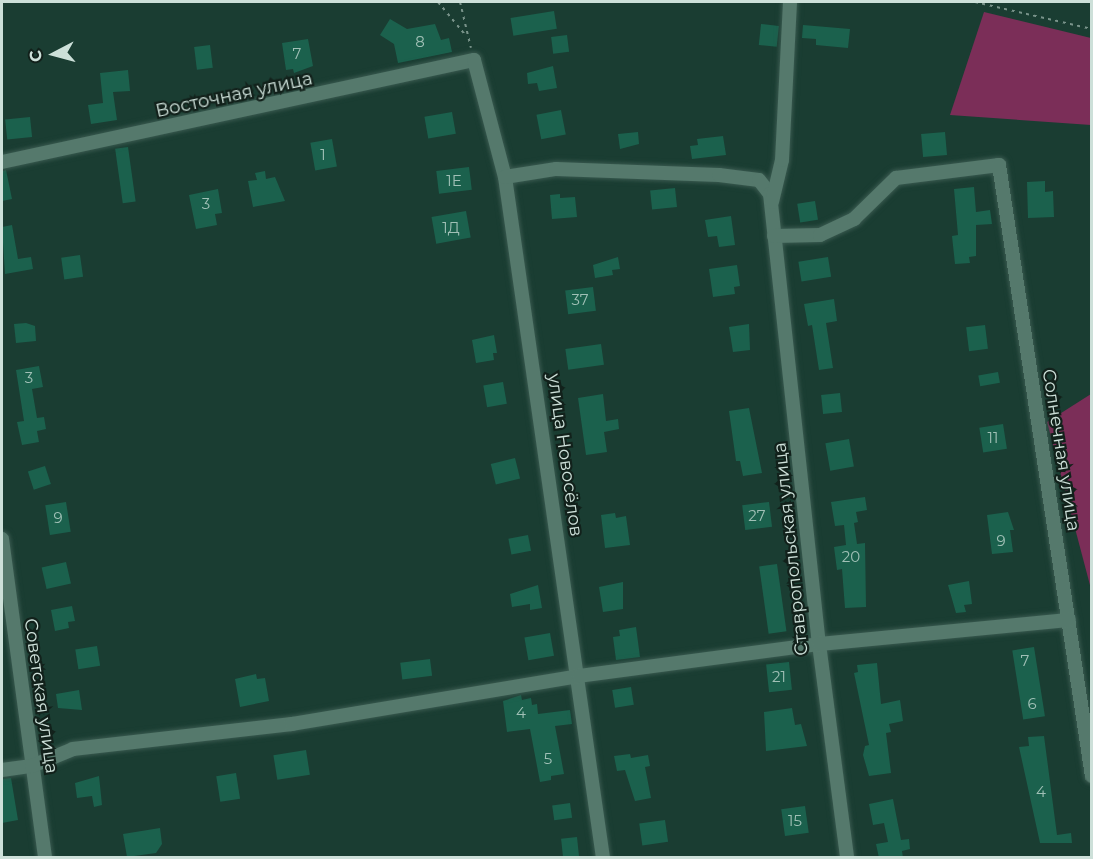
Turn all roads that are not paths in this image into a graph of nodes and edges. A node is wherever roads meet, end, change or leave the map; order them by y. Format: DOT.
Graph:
graph roads {
  1 [pos="790,2"];
  2 [pos="474,60"];
  3 [pos="2,162"];
  4 [pos="505,177"];
  5 [pos="771,206"];
  6 [pos="774,236"];
  7 [pos="2,538"];
  8 [pos="1069,620"];
  9 [pos="819,644"];
  10 [pos="579,676"];
  11 [pos="32,766"];
  12 [pos="2,770"];
  13 [pos="1092,776"];
  14 [pos="45,858"];
  15 [pos="603,858"];
  16 [pos="847,858"];
  1 -- 5 [label="street"];
  2 -- 3 [label="street, Восточная улица"];
  2 -- 4 [label="street, улица Новосёлов"];
  4 -- 5 [label="street"];
  4 -- 10 [label="street, улица Новосёлов"];
  5 -- 6 [label="street, Ставропольская улица"];
  6 -- 8 [label="street, Солнечная улица"];
  6 -- 9 [label="street, Ставропольская улица"];
  7 -- 11 [label="street, Советская улица"];
  8 -- 9 [label="street"];
  8 -- 13 [label="street, Солнечная улица"];
  9 -- 10 [label="street"];
  9 -- 16 [label="street, Ставропольская улица"];
  10 -- 11 [label="street"];
  10 -- 15 [label="street, улица Новосёлов"];
  11 -- 12 [label="street"];
  11 -- 14 [label="street, Советская улица"];
}
